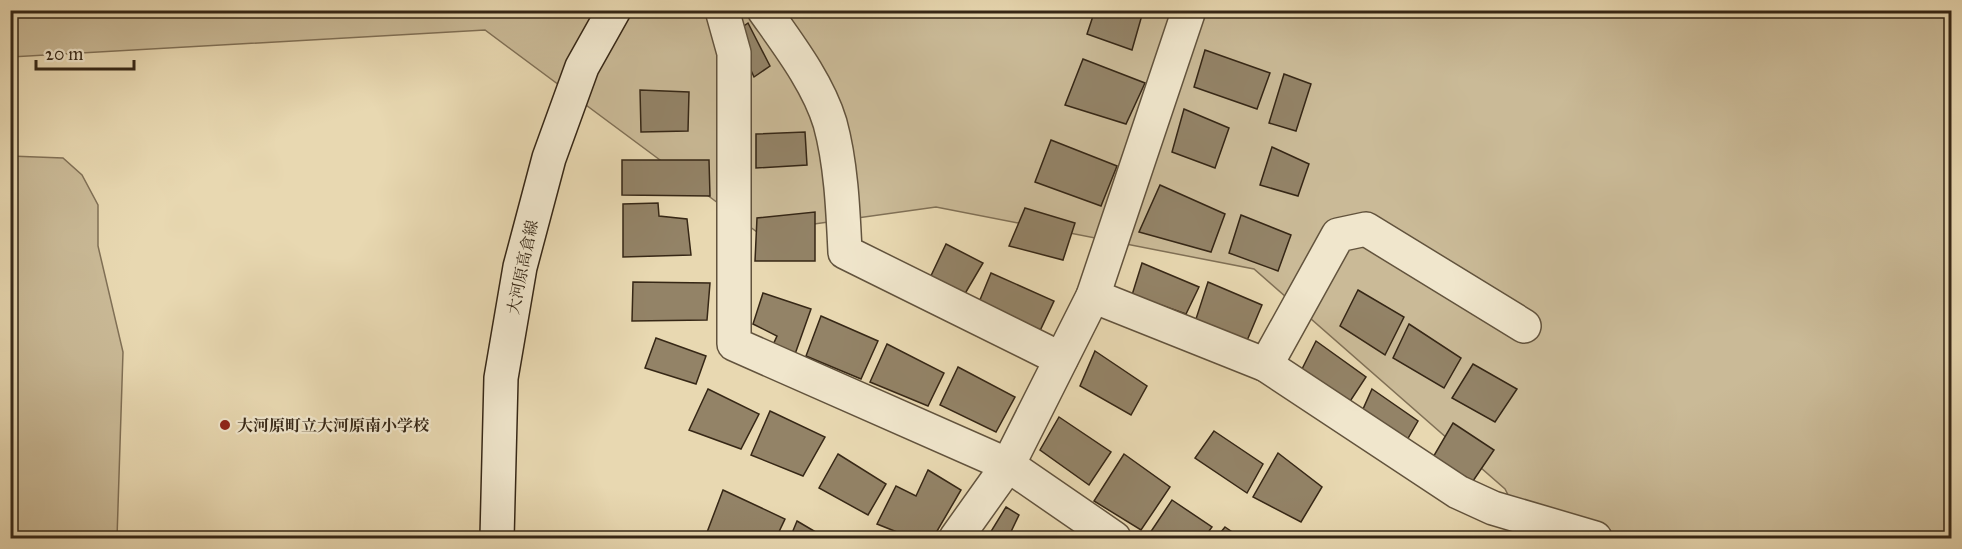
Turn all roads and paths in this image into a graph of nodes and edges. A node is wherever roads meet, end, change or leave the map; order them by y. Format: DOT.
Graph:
graph roads {
  1 [pos="614,10"];
  2 [pos="722,10"];
  3 [pos="764,10"];
  4 [pos="1189,10"];
  5 [pos="1093,296"];
  6 [pos="1524,326"];
  7 [pos="1061,359"];
  8 [pos="1266,365"];
  9 [pos="1008,465"];
  10 [pos="497,538"];
  11 [pos="956,538"];
  12 [pos="1114,538"];
  13 [pos="1595,538"];
  1 -- 10 [label="street, 大河原高倉線"];
  2 -- 9 [label="street"];
  3 -- 7 [label="street"];
  4 -- 5 [label="street"];
  5 -- 7 [label="street"];
  5 -- 8 [label="street"];
  6 -- 8 [label="street"];
  7 -- 9 [label="street"];
  8 -- 13 [label="street"];
  9 -- 11 [label="street"];
  9 -- 12 [label="street"];
}
